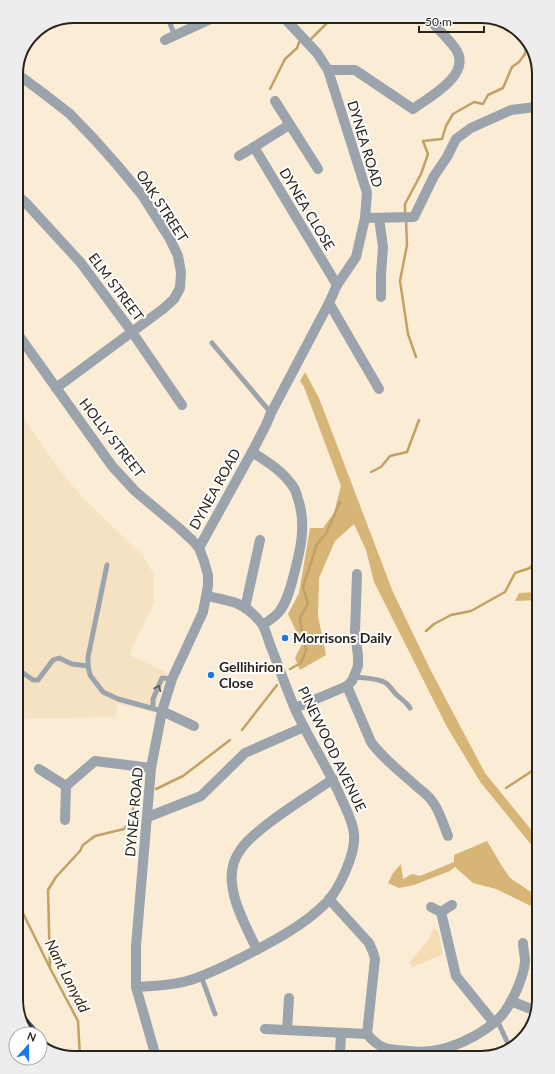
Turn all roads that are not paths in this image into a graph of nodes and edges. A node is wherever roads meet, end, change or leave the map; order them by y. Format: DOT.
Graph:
graph roads {
  1 [pos="170,23"];
  2 [pos="202,23"];
  3 [pos="289,23"];
  4 [pos="432,23"];
  5 [pos="175,36"];
  6 [pos="165,40"];
  7 [pos="328,70"];
  8 [pos="23,78"];
  9 [pos="275,101"];
  10 [pos="532,107"];
  11 [pos="290,125"];
  12 [pos="254,147"];
  13 [pos="239,156"];
  14 [pos="318,169"];
  15 [pos="23,200"];
  16 [pos="365,218"];
  17 [pos="379,218"];
  18 [pos="337,285"];
  19 [pos="381,296"];
  20 [pos="329,303"];
  21 [pos="132,332"];
  22 [pos="23,342"];
  23 [pos="212,343"];
  24 [pos="56,388"];
  25 [pos="379,389"];
  26 [pos="182,405"];
  27 [pos="271,413"];
  28 [pos="252,452"];
  29 [pos="260,540"];
  30 [pos="199,548"];
  31 [pos="107,565"];
  32 [pos="357,574"];
  33 [pos="207,596"];
  34 [pos="244,608"];
  35 [pos="263,625"];
  36 [pos="88,666"];
  37 [pos="23,673"];
  38 [pos="354,677"];
  39 [pos="347,686"];
  40 [pos="295,708"];
  41 [pos="410,708"];
  42 [pos="157,709"];
  43 [pos="194,726"];
  44 [pos="304,727"];
  45 [pos="151,768"];
  46 [pos="39,769"];
  47 [pos="333,780"];
  48 [pos="66,786"];
  49 [pos="148,817"];
  50 [pos="65,820"];
  51 [pos="448,836"];
  52 [pos="329,899"];
  53 [pos="452,905"];
  54 [pos="431,908"];
  55 [pos="441,912"];
  56 [pos="523,943"];
  57 [pos="257,950"];
  58 [pos="201,976"];
  59 [pos="136,987"];
  60 [pos="289,998"];
  61 [pos="511,1001"];
  62 [pos="531,1009"];
  63 [pos="214,1014"];
  64 [pos="495,1021"];
  65 [pos="265,1029"];
  66 [pos="287,1030"];
  67 [pos="341,1032"];
  68 [pos="368,1034"];
  69 [pos="508,1044"];
  70 [pos="154,1051"];
  71 [pos="340,1051"];
  72 [pos="406,1051"];
  73 [pos="438,1051"];
  1 -- 5 [label="lane"];
  2 -- 5 [label="street"];
  3 -- 7 [label="street, DYNEA ROAD"];
  4 -- 7 [label="street"];
  5 -- 6 [label="street"];
  7 -- 16 [label="street, DYNEA ROAD"];
  8 -- 21 [label="street, OAK STREET"];
  9 -- 11 [label="street, DYNEA CLOSE"];
  10 -- 17 [label="street"];
  11 -- 12 [label="street"];
  11 -- 14 [label="street, DYNEA CLOSE"];
  12 -- 13 [label="street"];
  12 -- 18 [label="street, DYNEA CLOSE"];
  15 -- 21 [label="street, ELM STREET"];
  16 -- 17 [label="street"];
  16 -- 18 [label="street, DYNEA ROAD"];
  17 -- 19 [label="street"];
  18 -- 20 [label="street, DYNEA ROAD"];
  20 -- 25 [label="street"];
  20 -- 27 [label="street, DYNEA ROAD"];
  21 -- 24 [label="street, OAK STREET"];
  21 -- 26 [label="street, ELM STREET"];
  22 -- 24 [label="street, HOLLY STREET"];
  23 -- 27 [label="lane"];
  24 -- 30 [label="street, HOLLY STREET"];
  27 -- 28 [label="street, DYNEA ROAD"];
  28 -- 30 [label="street, DYNEA ROAD"];
  28 -- 35 [label="street"];
  29 -- 34 [label="street"];
  30 -- 33 [label="street, DYNEA ROAD"];
  31 -- 36 [label="lane"];
  32 -- 38 [label="street"];
  33 -- 34 [label="street, PINEWOOD AVENUE"];
  33 -- 42 [label="street, DYNEA ROAD"];
  34 -- 35 [label="street, PINEWOOD AVENUE"];
  35 -- 40 [label="street, PINEWOOD AVENUE"];
  36 -- 37 [label="lane"];
  36 -- 42 [label="lane"];
  38 -- 39 [label="street"];
  38 -- 41 [label="lane"];
  39 -- 40 [label="street"];
  39 -- 51 [label="street"];
  40 -- 44 [label="street, PINEWOOD AVENUE"];
  42 -- 43 [label="street"];
  42 -- 45 [label="street, DYNEA ROAD"];
  44 -- 47 [label="street, PINEWOOD AVENUE"];
  44 -- 49 [label="street"];
  45 -- 48 [label="street"];
  45 -- 49 [label="street, DYNEA ROAD"];
  46 -- 48 [label="street"];
  47 -- 52 [label="street, PINEWOOD AVENUE"];
  47 -- 57 [label="street"];
  48 -- 50 [label="street"];
  49 -- 59 [label="street, DYNEA ROAD"];
  52 -- 57 [label="street, PINEWOOD AVENUE"];
  52 -- 68 [label="street"];
  53 -- 55 [label="street"];
  54 -- 55 [label="street"];
  55 -- 64 [label="street"];
  56 -- 61 [label="street"];
  57 -- 58 [label="street, PINEWOOD AVENUE"];
  58 -- 59 [label="street, PINEWOOD AVENUE"];
  58 -- 63 [label="lane"];
  59 -- 70 [label="street, DYNEA ROAD"];
  60 -- 66 [label="street"];
  61 -- 62 [label="street"];
  61 -- 64 [label="street"];
  64 -- 69 [label="lane"];
  64 -- 73 [label="street"];
  65 -- 66 [label="street"];
  66 -- 67 [label="street"];
  67 -- 68 [label="street"];
  67 -- 71 [label="street"];
  68 -- 72 [label="street"];
}
